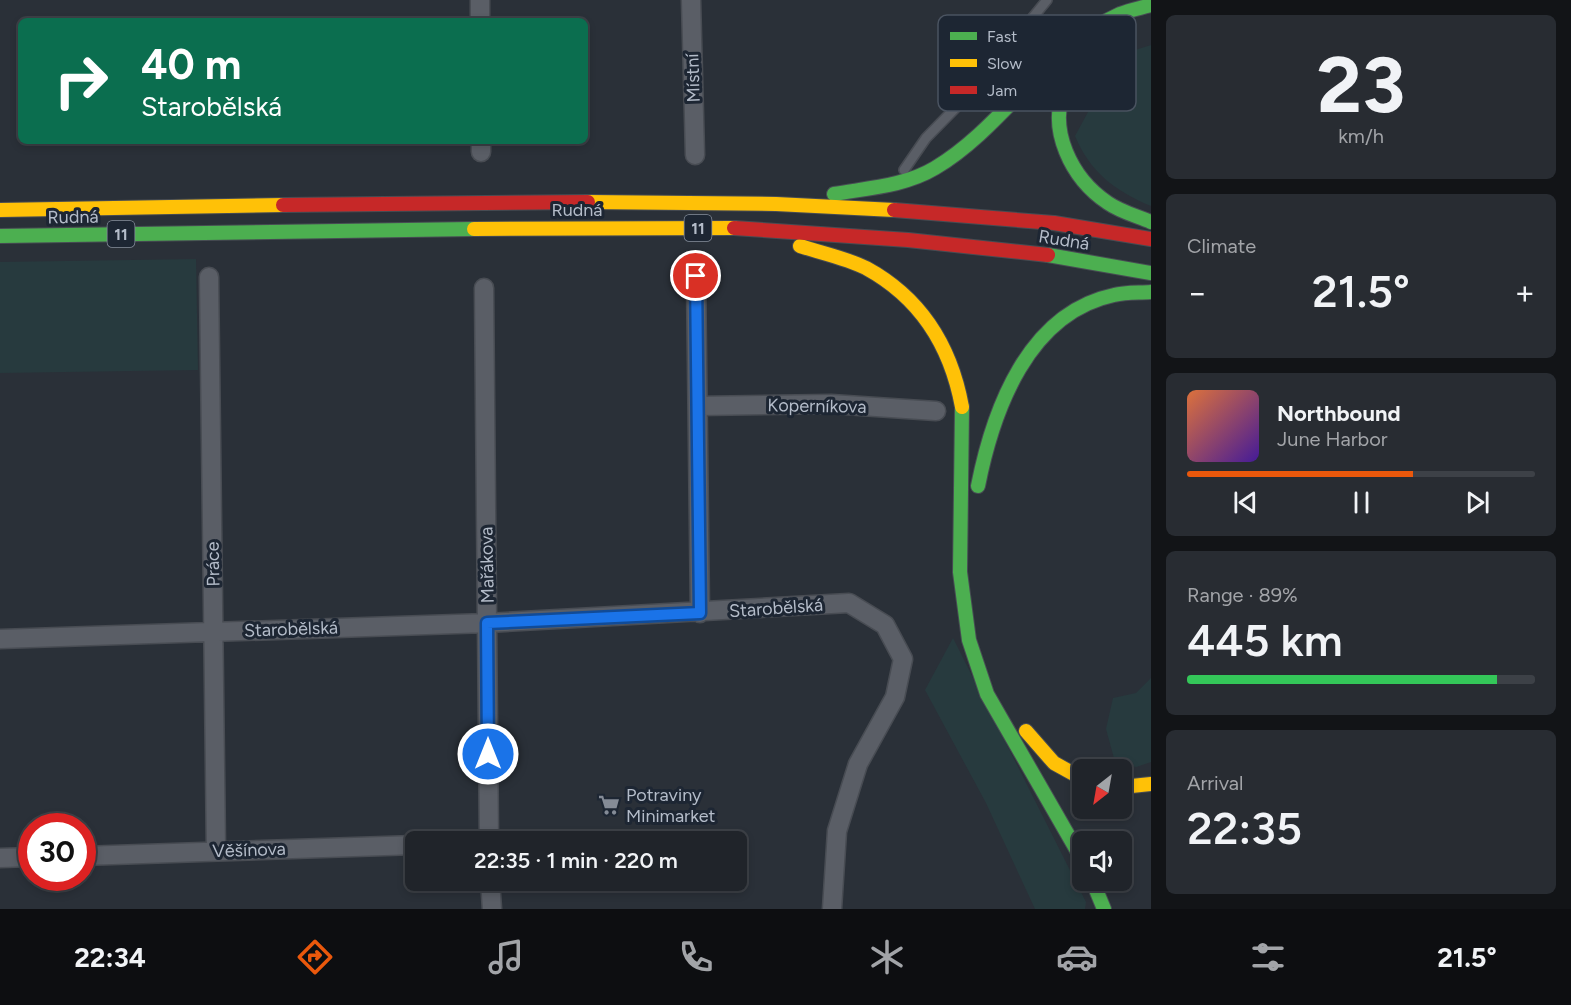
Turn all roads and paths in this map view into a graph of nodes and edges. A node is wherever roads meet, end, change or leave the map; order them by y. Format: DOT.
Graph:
graph roads {
  1 [pos="480,0"];
  2 [pos="691,0"];
  3 [pos="1047,0"];
  4 [pos="1151,5"];
  5 [pos="1035,15"];
  6 [pos="1120,15"];
  7 [pos="480,18"];
  8 [pos="952,111"];
  9 [pos="1005,111"];
  10 [pos="1059,111"];
  11 [pos="695,155"];
  12 [pos="894,184"];
  13 [pos="776,204"];
  14 [pos="0,210"];
  15 [pos="1151,222"];
  16 [pos="734,228"];
  17 [pos="0,236"];
  18 [pos="1151,239"];
  19 [pos="1151,273"];
  20 [pos="696,276"];
  21 [pos="209,277"];
  22 [pos="484,288"];
  23 [pos="1151,292"];
  24 [pos="698,406"];
  25 [pos="936,411"];
  26 [pos="977,496"];
  27 [pos="975,524"];
  28 [pos="975,560"];
  29 [pos="976,578"];
  30 [pos="700,613"];
  31 [pos="487,623"];
  32 [pos="981,625"];
  33 [pos="213,632"];
  34 [pos="0,639"];
  35 [pos="988,651"];
  36 [pos="994,669"];
  37 [pos="1004,695"];
  38 [pos="1072,773"];
  39 [pos="1151,784"];
  40 [pos="1132,786"];
  41 [pos="489,831"];
  42 [pos="1072,841"];
  43 [pos="405,845"];
  44 [pos="216,851"];
  45 [pos="96,855"];
  46 [pos="18,857"];
  47 [pos="0,858"];
  48 [pos="491,891"];
  49 [pos="1097,891"];
  50 [pos="492,909"];
  51 [pos="832,909"];
  52 [pos="1104,909"];
  1 -- 7 [label="street"];
  2 -- 11 [label="street, Místní"];
  3 -- 5 [label="lane"];
  4 -- 6 [label="highway"];
  8 -- 12 [label="lane"];
  9 -- 12 [label="highway"];
  10 -- 15 [label="highway"];
  12 -- 13 [label="highway"];
  13 -- 14 [label="highway, Rudná / 11"];
  13 -- 18 [label="highway, Rudná / 11"];
  16 -- 17 [label="highway, Rudná / 11"];
  16 -- 19 [label="highway, Rudná / 11"];
  16 -- 42 [label="highway"];
  20 -- 24 [label="street"];
  21 -- 33 [label="street, Práce"];
  22 -- 31 [label="street, Mařákova"];
  23 -- 26 [label="highway"];
  24 -- 25 [label="street, Koperníkova"];
  24 -- 30 [label="street"];
  27 -- 28 [label="highway"];
  29 -- 32 [label="highway"];
  30 -- 31 [label="street, Starobělská"];
  30 -- 51 [label="street, Starobělská"];
  31 -- 33 [label="street, Starobělská"];
  31 -- 41 [label="street, Mařákova"];
  33 -- 34 [label="street, Starobělská"];
  33 -- 44 [label="street, Práce"];
  35 -- 36 [label="highway"];
  37 -- 38 [label="highway"];
  39 -- 40 [label="highway"];
  43 -- 44 [label="street, Věšínova"];
  44 -- 45 [label="street, Věšínova"];
  46 -- 47 [label="street"];
  48 -- 50 [label="street"];
  49 -- 52 [label="highway"];
}
